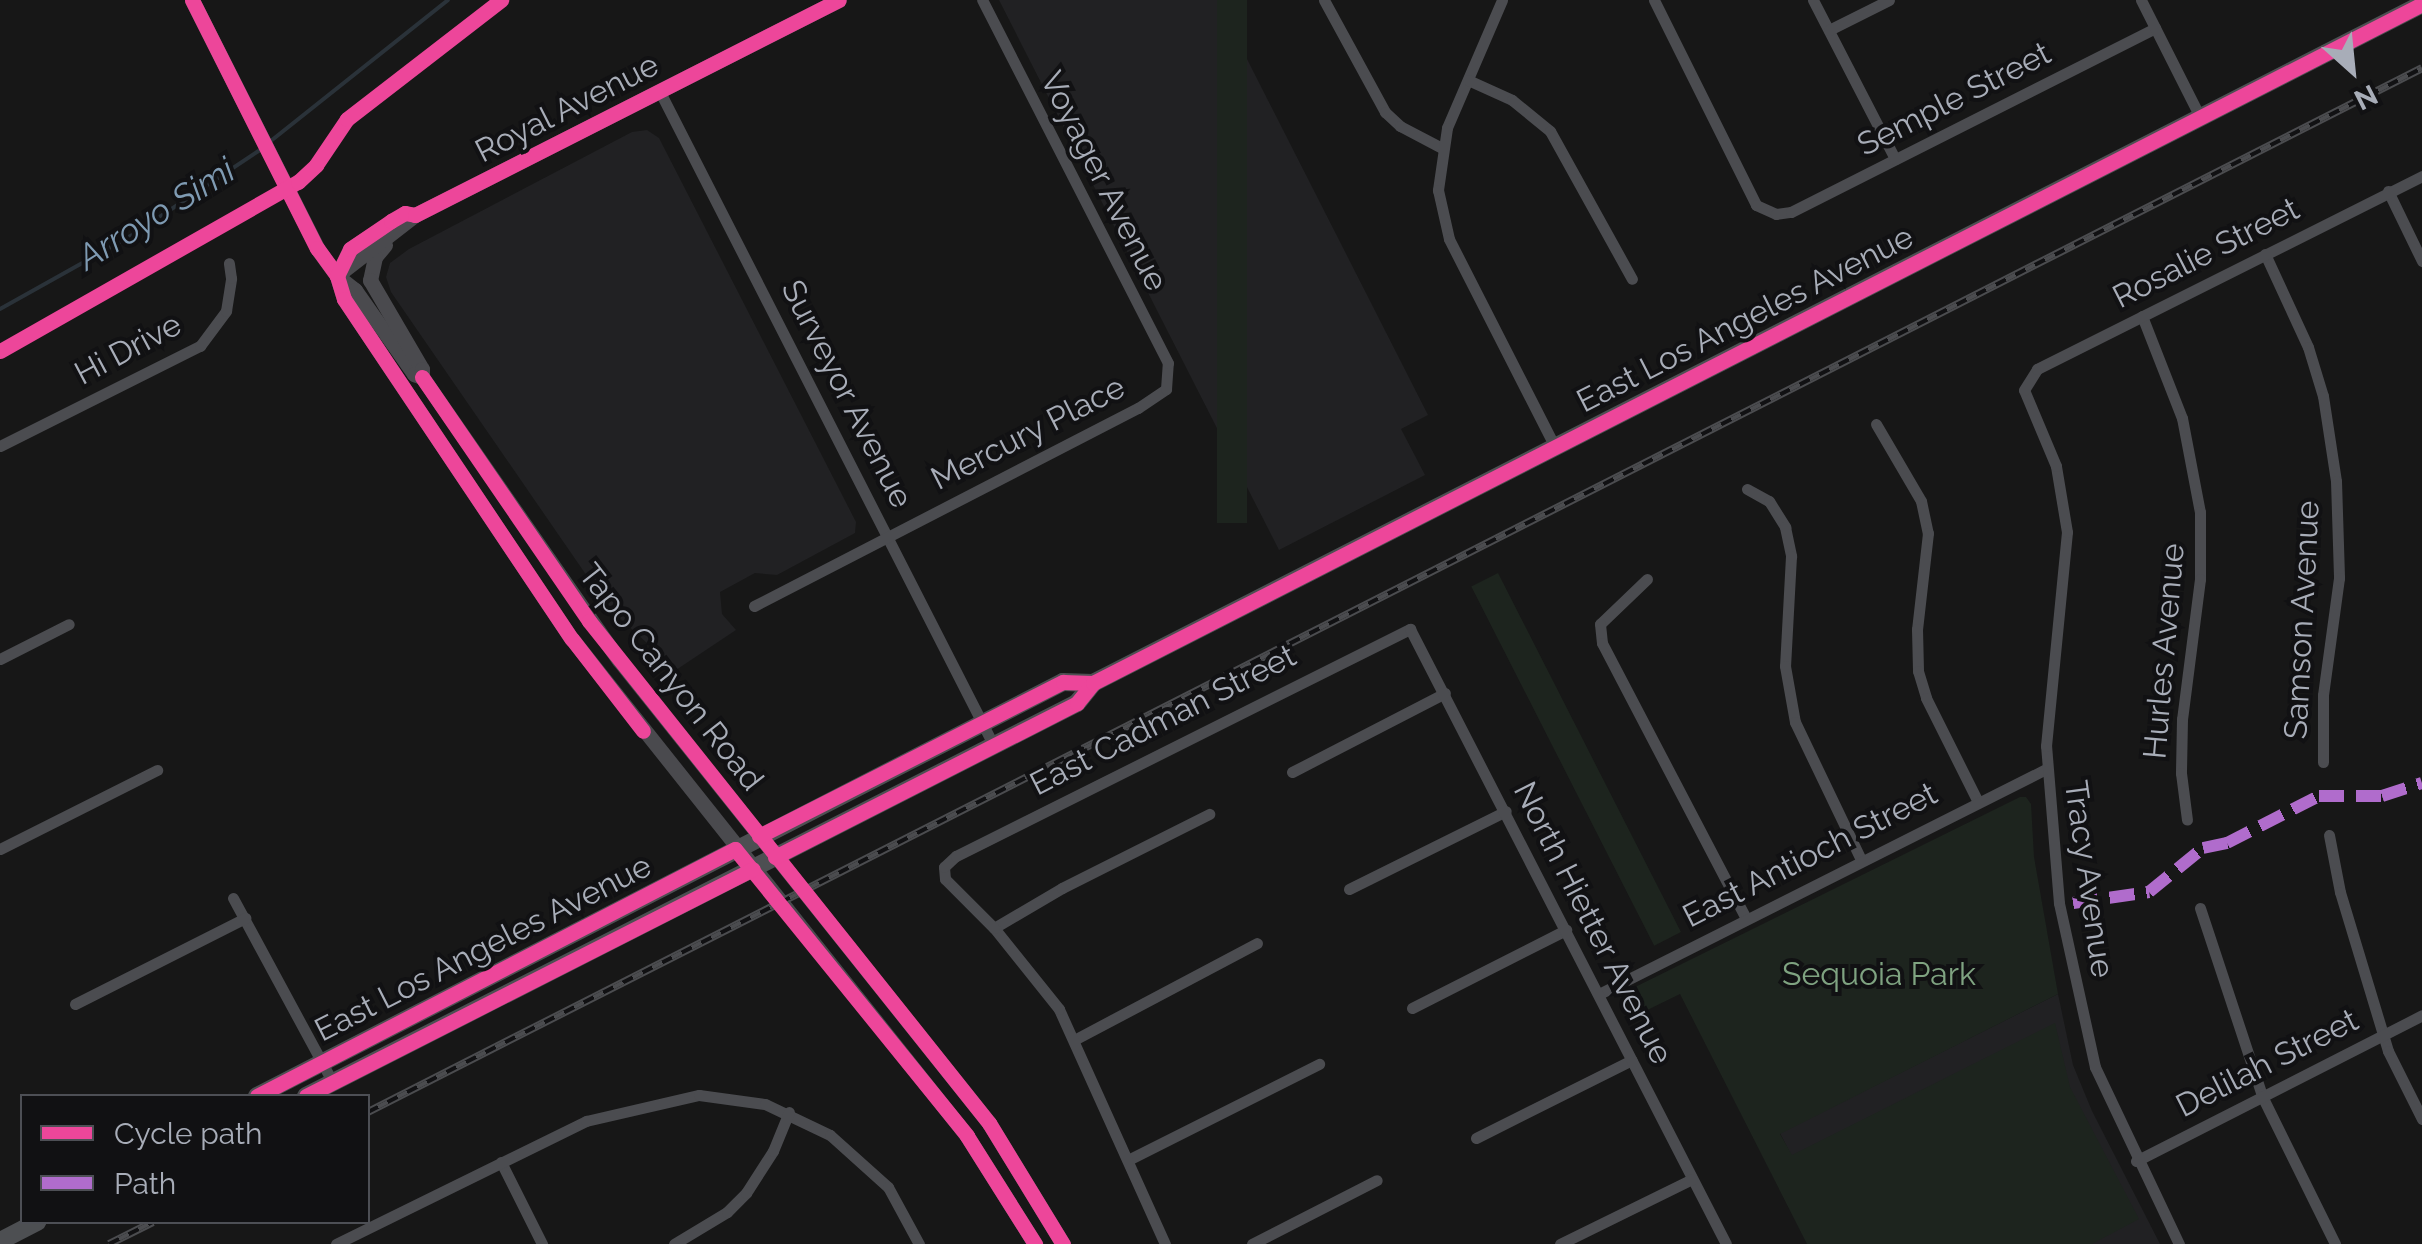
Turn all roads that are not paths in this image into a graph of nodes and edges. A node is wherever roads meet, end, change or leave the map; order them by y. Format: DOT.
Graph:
graph roads {
  1 [pos="192,0"];
  2 [pos="838,0"];
  3 [pos="982,0"];
  4 [pos="1324,0"];
  5 [pos="1502,0"];
  6 [pos="1654,0"];
  7 [pos="1814,0"];
  8 [pos="1889,0"];
  9 [pos="2141,0"];
  10 [pos="2422,4"];
  11 [pos="2155,28"];
  12 [pos="1829,30"];
  13 [pos="1468,80"];
  14 [pos="660,92"];
  15 [pos="2200,117"];
  16 [pos="1442,148"];
  17 [pos="1895,159"];
  18 [pos="2422,176"];
  19 [pos="2388,192"];
  20 [pos="415,216"];
  21 [pos="396,232"];
  22 [pos="2264,254"];
  23 [pos="2422,261"];
  24 [pos="229,263"];
  25 [pos="337,276"];
  26 [pos="1632,280"];
  27 [pos="2142,316"];
  28 [pos="422,377"];
  29 [pos="1166,389"];
  30 [pos="2024,390"];
  31 [pos="1876,424"];
  32 [pos="0,446"];
  33 [pos="1555,447"];
  34 [pos="1747,489"];
  35 [pos="889,535"];
  36 [pos="1647,579"];
  37 [pos="754,606"];
  38 [pos="69,624"];
  39 [pos="1410,628"];
  40 [pos="0,660"];
  41 [pos="1093,683"];
  42 [pos="1445,693"];
  43 [pos="982,723"];
  44 [pos="994,746"];
  45 [pos="2323,762"];
  46 [pos="2046,769"];
  47 [pos="157,770"];
  48 [pos="1292,772"];
  49 [pos="1977,800"];
  50 [pos="1506,810"];
  51 [pos="1208,814"];
  52 [pos="2187,820"];
  53 [pos="2329,834"];
  54 [pos="759,836"];
  55 [pos="735,848"];
  56 [pos="0,850"];
  57 [pos="775,858"];
  58 [pos="1861,860"];
  59 [pos="753,869"];
  60 [pos="1349,889"];
  61 [pos="234,898"];
  62 [pos="2200,908"];
  63 [pos="245,918"];
  64 [pos="1746,919"];
  65 [pos="994,928"];
  66 [pos="1566,930"];
  67 [pos="1257,944"];
  68 [pos="1599,994"];
  69 [pos="75,1004"];
  70 [pos="1412,1008"];
  71 [pos="2422,1015"];
  72 [pos="2383,1035"];
  73 [pos="1074,1040"];
  74 [pos="1632,1060"];
  75 [pos="323,1062"];
  76 [pos="1319,1064"];
  77 [pos="334,1083"];
  78 [pos="261,1094"];
  79 [pos="310,1094"];
  80 [pos="2262,1096"];
  81 [pos="789,1112"];
  82 [pos="2422,1119"];
  83 [pos="1476,1138"];
  84 [pos="1128,1160"];
  85 [pos="2136,1161"];
  86 [pos="501,1162"];
  87 [pos="1692,1179"];
  88 [pos="1376,1180"];
  89 [pos="33,1224"];
  90 [pos="0,1241"];
  91 [pos="336,1244"];
  92 [pos="542,1244"];
  93 [pos="674,1244"];
  94 [pos="919,1244"];
  95 [pos="1035,1244"];
  96 [pos="1062,1244"];
  97 [pos="1164,1244"];
  98 [pos="1252,1244"];
  99 [pos="1560,1244"];
  100 [pos="1726,1244"];
  101 [pos="2179,1244"];
  102 [pos="2335,1244"];
  1 -- 25 [label="main road, Tapo Canyon Road"];
  2 -- 14 [label="main road, Royal Avenue"];
  3 -- 29 [label="street, Voyager Avenue"];
  4 -- 16 [label="street"];
  5 -- 13 [label="street"];
  6 -- 17 [label="street, Semple Street"];
  7 -- 12 [label="street"];
  8 -- 12 [label="street"];
  9 -- 11 [label="street"];
  10 -- 15 [label="main road, East Los Angeles Avenue"];
  11 -- 15 [label="street"];
  11 -- 17 [label="street, Semple Street"];
  12 -- 17 [label="street"];
  13 -- 16 [label="street"];
  13 -- 26 [label="street"];
  14 -- 20 [label="main road, Royal Avenue"];
  14 -- 35 [label="street, Surveyor Avenue"];
  15 -- 33 [label="main road, East Los Angeles Avenue"];
  16 -- 33 [label="street"];
  18 -- 19 [label="street, Rosalie Street"];
  19 -- 22 [label="street, Rosalie Street"];
  19 -- 23 [label="street"];
  20 -- 21 [label="main road, Royal Avenue"];
  20 -- 25 [label="main road, Royal Avenue"];
  21 -- 25 [label="main road, Royal Avenue"];
  21 -- 28 [label="main road"];
  22 -- 27 [label="street, Rosalie Street"];
  22 -- 45 [label="street, Samson Avenue"];
  24 -- 32 [label="street, Hi Drive"];
  25 -- 28 [label="main road, Tapo Canyon Road"];
  25 -- 55 [label="main road, Tapo Canyon Road"];
  27 -- 30 [label="street, Rosalie Street"];
  27 -- 52 [label="street, Hurles Avenue"];
  28 -- 54 [label="main road, Tapo Canyon Road"];
  29 -- 35 [label="street, Mercury Place"];
  30 -- 46 [label="street, Tracy Avenue"];
  31 -- 49 [label="street"];
  33 -- 41 [label="main road, East Los Angeles Avenue"];
  34 -- 58 [label="street"];
  35 -- 37 [label="street, Mercury Place"];
  35 -- 43 [label="street, Surveyor Avenue"];
  36 -- 64 [label="street"];
  38 -- 40 [label="street"];
  39 -- 42 [label="street, North Hietter Avenue"];
  39 -- 65 [label="street, East Cadman Street"];
  41 -- 43 [label="main road, East Los Angeles Avenue"];
  41 -- 44 [label="main road, East Los Angeles Avenue"];
  42 -- 48 [label="street"];
  42 -- 50 [label="street, North Hietter Avenue"];
  43 -- 44 [label="street, Surveyor Avenue"];
  43 -- 54 [label="main road, East Los Angeles Avenue"];
  44 -- 57 [label="main road, East Los Angeles Avenue"];
  46 -- 49 [label="street, East Antioch Street"];
  46 -- 85 [label="street, Tracy Avenue"];
  47 -- 56 [label="street"];
  49 -- 58 [label="street, East Antioch Street"];
  50 -- 60 [label="street"];
  50 -- 66 [label="street, North Hietter Avenue"];
  51 -- 65 [label="street"];
  53 -- 72 [label="street"];
  54 -- 55 [label="main road, East Los Angeles Avenue"];
  54 -- 57 [label="main road, Tapo Canyon Road"];
  55 -- 59 [label="main road, Tapo Canyon Road"];
  55 -- 75 [label="main road, East Los Angeles Avenue"];
  57 -- 59 [label="main road, East Los Angeles Avenue"];
  57 -- 96 [label="main road, Tapo Canyon Road"];
  58 -- 64 [label="street, East Antioch Street"];
  59 -- 77 [label="main road, East Los Angeles Avenue"];
  59 -- 95 [label="main road, Tapo Canyon Road"];
  61 -- 63 [label="street"];
  62 -- 80 [label="street"];
  63 -- 69 [label="street"];
  63 -- 75 [label="street"];
  64 -- 68 [label="street, East Antioch Street"];
  65 -- 73 [label="street"];
  66 -- 68 [label="street, North Hietter Avenue"];
  66 -- 70 [label="street"];
  67 -- 73 [label="street"];
  68 -- 74 [label="street, North Hietter Avenue"];
  71 -- 72 [label="street, Delilah Street"];
  72 -- 80 [label="street, Delilah Street"];
  72 -- 82 [label="street"];
  73 -- 84 [label="street"];
  74 -- 83 [label="street"];
  74 -- 87 [label="street, North Hietter Avenue"];
  75 -- 77 [label="street"];
  75 -- 78 [label="main road, East Los Angeles Avenue"];
  76 -- 84 [label="street"];
  77 -- 79 [label="main road, East Los Angeles Avenue"];
  80 -- 85 [label="street, Delilah Street"];
  80 -- 102 [label="street"];
  81 -- 86 [label="street"];
  81 -- 93 [label="street"];
  81 -- 94 [label="street"];
  84 -- 97 [label="street"];
  85 -- 101 [label="street, Tracy Avenue"];
  86 -- 91 [label="street"];
  86 -- 92 [label="street"];
  87 -- 99 [label="street"];
  87 -- 100 [label="street, North Hietter Avenue"];
  88 -- 98 [label="street"];
  89 -- 90 [label="main road"];
}
